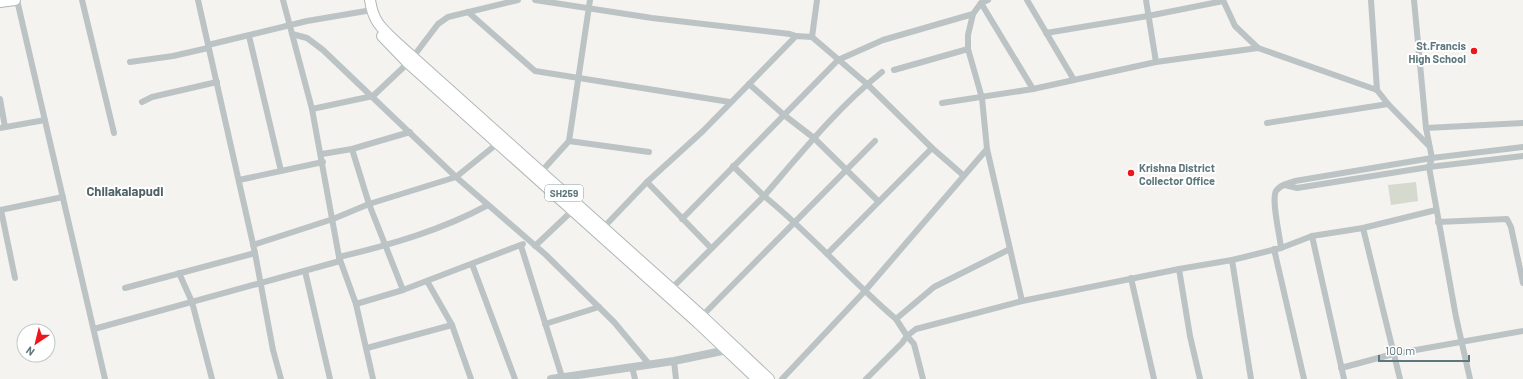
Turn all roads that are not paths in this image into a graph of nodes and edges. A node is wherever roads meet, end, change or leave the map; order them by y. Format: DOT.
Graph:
graph roads {
  1 [pos="16,0"];
  2 [pos="82,0"];
  3 [pos="198,0"];
  4 [pos="283,0"];
  5 [pos="366,0"];
  6 [pos="370,0"];
  7 [pos="518,0"];
  8 [pos="535,0"];
  9 [pos="590,0"];
  10 [pos="817,0"];
  11 [pos="988,0"];
  12 [pos="1027,0"];
  13 [pos="1146,0"];
  14 [pos="1371,0"];
  15 [pos="1414,0"];
  16 [pos="1223,1"];
  17 [pos="0,2"];
  18 [pos="981,3"];
  19 [pos="589,8"];
  20 [pos="366,11"];
  21 [pos="468,12"];
  22 [pos="973,14"];
  23 [pos="1148,16"];
  24 [pos="290,25"];
  25 [pos="1046,33"];
  26 [pos="292,34"];
  27 [pos="249,36"];
  28 [pos="796,36"];
  29 [pos="812,36"];
  30 [pos="208,46"];
  31 [pos="1258,48"];
  32 [pos="968,49"];
  33 [pos="410,60"];
  34 [pos="838,60"];
  35 [pos="130,62"];
  36 [pos="1156,62"];
  37 [pos="894,70"];
  38 [pos="882,72"];
  39 [pos="578,77"];
  40 [pos="1074,80"];
  41 [pos="216,82"];
  42 [pos="749,84"];
  43 [pos="867,84"];
  44 [pos="1033,88"];
  45 [pos="1377,90"];
  46 [pos="373,96"];
  47 [pos="982,98"];
  48 [pos="0,99"];
  49 [pos="142,102"];
  50 [pos="730,102"];
  51 [pos="942,103"];
  52 [pos="1388,104"];
  53 [pos="312,109"];
  54 [pos="784,115"];
  55 [pos="45,120"];
  56 [pos="1267,123"];
  57 [pos="1523,123"];
  58 [pos="3,127"];
  59 [pos="1426,128"];
  60 [pos="410,132"];
  61 [pos="114,133"];
  62 [pos="814,138"];
  63 [pos="569,141"];
  64 [pos="875,141"];
  65 [pos="498,143"];
  66 [pos="1428,146"];
  67 [pos="1523,147"];
  68 [pos="932,148"];
  69 [pos="352,149"];
  70 [pos="987,149"];
  71 [pos="649,152"];
  72 [pos="322,154"];
  73 [pos="1523,156"];
  74 [pos="1432,158"];
  75 [pos="323,162"];
  76 [pos="733,166"];
  77 [pos="1429,166"];
  78 [pos="846,170"];
  79 [pos="281,171"];
  80 [pos="541,172"];
  81 [pos="964,175"];
  82 [pos="456,177"];
  83 [pos="239,180"];
  84 [pos="647,182"];
  85 [pos="1283,185"];
  86 [pos="764,196"];
  87 [pos="63,197"];
  88 [pos="878,201"];
  89 [pos="369,204"];
  90 [pos="488,205"];
  91 [pos="0,210"];
  92 [pos="1436,210"];
  93 [pos="572,211"];
  94 [pos="333,219"];
  95 [pos="682,219"];
  96 [pos="796,221"];
  97 [pos="1438,222"];
  98 [pos="603,228"];
  99 [pos="1363,228"];
  100 [pos="1312,236"];
  101 [pos="529,240"];
  102 [pos="253,245"];
  103 [pos="385,246"];
  104 [pos="521,246"];
  105 [pos="535,246"];
  106 [pos="711,248"];
  107 [pos="1281,248"];
  108 [pos="1010,249"];
  109 [pos="1274,249"];
  110 [pos="255,253"];
  111 [pos="828,253"];
  112 [pos="340,259"];
  113 [pos="1232,260"];
  114 [pos="472,264"];
  115 [pos="1179,269"];
  116 [pos="305,272"];
  117 [pos="179,273"];
  118 [pos="15,278"];
  119 [pos="1131,278"];
  120 [pos="427,281"];
  121 [pos="1523,283"];
  122 [pos="260,284"];
  123 [pos="125,288"];
  124 [pos="403,290"];
  125 [pos="668,291"];
  126 [pos="864,292"];
  127 [pos="1022,301"];
  128 [pos="192,302"];
  129 [pos="356,304"];
  130 [pos="599,307"];
  131 [pos="702,316"];
  132 [pos="896,319"];
  133 [pos="545,324"];
  134 [pos="452,325"];
  135 [pos="94,329"];
  136 [pos="1523,331"];
  137 [pos="907,336"];
  138 [pos="1462,341"];
  139 [pos="730,347"];
  140 [pos="367,348"];
  141 [pos="1393,354"];
  142 [pos="674,361"];
  143 [pos="649,364"];
  144 [pos="632,367"];
  145 [pos="1341,368"];
  146 [pos="562,377"];
  147 [pos="105,379"];
  148 [pos="212,379"];
  149 [pos="281,379"];
  150 [pos="330,379"];
  151 [pos="373,379"];
  152 [pos="470,379"];
  153 [pos="515,379"];
  154 [pos="551,379"];
  155 [pos="635,379"];
  156 [pos="676,379"];
  157 [pos="757,379"];
  158 [pos="768,379"];
  159 [pos="782,379"];
  160 [pos="866,379"];
  161 [pos="923,379"];
  162 [pos="1154,379"];
  163 [pos="1200,379"];
  164 [pos="1250,379"];
  165 [pos="1304,379"];
  166 [pos="1344,379"];
  167 [pos="1400,379"];
  168 [pos="1470,379"];
  1 -- 17 [label="main road"];
  1 -- 55 [label="street"];
  2 -- 61 [label="street"];
  3 -- 30 [label="street"];
  4 -- 24 [label="street"];
  5 -- 20 [label="main road, SH259"];
  6 -- 33 [label="main road, SH259"];
  7 -- 21 [label="street"];
  8 -- 19 [label="street"];
  9 -- 19 [label="street"];
  10 -- 29 [label="street"];
  11 -- 18 [label="street"];
  12 -- 25 [label="street"];
  13 -- 23 [label="street"];
  14 -- 45 [label="street"];
  15 -- 59 [label="street"];
  16 -- 23 [label="street"];
  16 -- 31 [label="street"];
  18 -- 22 [label="street"];
  18 -- 44 [label="street"];
  19 -- 28 [label="street"];
  19 -- 39 [label="street"];
  20 -- 24 [label="street"];
  20 -- 33 [label="main road, SH259"];
  21 -- 33 [label="street"];
  21 -- 39 [label="street"];
  22 -- 32 [label="street"];
  22 -- 34 [label="street"];
  23 -- 25 [label="street"];
  23 -- 36 [label="street"];
  24 -- 26 [label="street"];
  24 -- 27 [label="street"];
  25 -- 40 [label="street"];
  26 -- 46 [label="street"];
  26 -- 53 [label="street"];
  27 -- 30 [label="street"];
  27 -- 79 [label="street"];
  28 -- 29 [label="street"];
  28 -- 42 [label="street"];
  29 -- 34 [label="street"];
  30 -- 35 [label="street"];
  30 -- 41 [label="street"];
  31 -- 36 [label="street"];
  31 -- 45 [label="street"];
  32 -- 37 [label="street"];
  32 -- 47 [label="street"];
  33 -- 46 [label="street"];
  33 -- 65 [label="main road, SH259"];
  33 -- 80 [label="main road, SH259"];
  34 -- 43 [label="street"];
  34 -- 54 [label="street"];
  36 -- 40 [label="street"];
  38 -- 43 [label="street"];
  39 -- 50 [label="street"];
  39 -- 63 [label="street"];
  40 -- 44 [label="street"];
  41 -- 49 [label="street"];
  41 -- 83 [label="street"];
  42 -- 50 [label="street"];
  42 -- 54 [label="street"];
  43 -- 62 [label="street"];
  43 -- 68 [label="street"];
  44 -- 47 [label="street"];
  45 -- 52 [label="street"];
  46 -- 53 [label="street"];
  46 -- 60 [label="street"];
  47 -- 51 [label="street"];
  47 -- 70 [label="street"];
  48 -- 58 [label="street"];
  50 -- 84 [label="street"];
  52 -- 56 [label="street"];
  52 -- 66 [label="street"];
  53 -- 72 [label="street"];
  54 -- 62 [label="street"];
  54 -- 76 [label="street"];
  55 -- 58 [label="street"];
  55 -- 87 [label="street"];
  57 -- 59 [label="street"];
  59 -- 66 [label="street"];
  60 -- 69 [label="street"];
  60 -- 82 [label="street"];
  62 -- 78 [label="street"];
  62 -- 86 [label="street"];
  63 -- 71 [label="street"];
  63 -- 80 [label="street"];
  64 -- 78 [label="street"];
  65 -- 82 [label="street"];
  65 -- 93 [label="main road, SH259"];
  66 -- 74 [label="street"];
  67 -- 74 [label="street"];
  68 -- 81 [label="street"];
  68 -- 88 [label="street"];
  69 -- 72 [label="street"];
  69 -- 89 [label="street"];
  70 -- 81 [label="street"];
  70 -- 108 [label="street"];
  72 -- 75 [label="street"];
  73 -- 77 [label="street"];
  74 -- 77 [label="street"];
  74 -- 85 [label="street"];
  75 -- 79 [label="street"];
  75 -- 94 [label="street"];
  76 -- 86 [label="street"];
  76 -- 95 [label="street"];
  77 -- 85 [label="street"];
  77 -- 92 [label="street"];
  78 -- 88 [label="street"];
  78 -- 96 [label="street"];
  79 -- 83 [label="street"];
  80 -- 98 [label="main road, SH259"];
  81 -- 126 [label="street"];
  82 -- 89 [label="street"];
  82 -- 90 [label="street"];
  83 -- 102 [label="street"];
  84 -- 95 [label="street"];
  84 -- 98 [label="street"];
  85 -- 107 [label="street"];
  86 -- 96 [label="street"];
  86 -- 106 [label="street"];
  87 -- 91 [label="street"];
  87 -- 135 [label="street"];
  88 -- 111 [label="street"];
  89 -- 94 [label="street"];
  89 -- 103 [label="street"];
  90 -- 101 [label="street"];
  90 -- 103 [label="street"];
  91 -- 118 [label="street"];
  92 -- 97 [label="street"];
  92 -- 99 [label="street"];
  93 -- 105 [label="street"];
  93 -- 125 [label="main road, SH259"];
  94 -- 102 [label="street"];
  94 -- 112 [label="street"];
  95 -- 106 [label="street"];
  96 -- 111 [label="street"];
  96 -- 131 [label="street"];
  97 -- 121 [label="street"];
  97 -- 138 [label="street"];
  98 -- 125 [label="main road, SH259"];
  99 -- 100 [label="street"];
  99 -- 141 [label="street"];
  100 -- 107 [label="street"];
  100 -- 145 [label="street"];
  101 -- 104 [label="street"];
  101 -- 105 [label="street"];
  102 -- 110 [label="street"];
  103 -- 112 [label="street"];
  103 -- 124 [label="street"];
  104 -- 114 [label="street"];
  104 -- 133 [label="street"];
  105 -- 130 [label="street"];
  106 -- 125 [label="street"];
  107 -- 109 [label="street"];
  108 -- 127 [label="street"];
  108 -- 132 [label="street"];
  109 -- 113 [label="street"];
  109 -- 165 [label="street"];
  110 -- 117 [label="street"];
  110 -- 122 [label="street"];
  111 -- 126 [label="street"];
  112 -- 116 [label="street"];
  112 -- 129 [label="street"];
  113 -- 115 [label="street"];
  113 -- 164 [label="street"];
  114 -- 120 [label="street"];
  114 -- 153 [label="street"];
  115 -- 119 [label="street"];
  115 -- 163 [label="street"];
  116 -- 122 [label="street"];
  116 -- 150 [label="street"];
  117 -- 123 [label="street"];
  117 -- 128 [label="street"];
  119 -- 127 [label="street"];
  119 -- 162 [label="street"];
  120 -- 124 [label="street"];
  120 -- 134 [label="street"];
  122 -- 128 [label="street"];
  122 -- 149 [label="street"];
  124 -- 129 [label="street"];
  125 -- 131 [label="main road, SH259"];
  125 -- 139 [label="main road, SH259"];
  126 -- 132 [label="street"];
  126 -- 159 [label="street"];
  127 -- 137 [label="street"];
  128 -- 135 [label="street"];
  128 -- 148 [label="street"];
  129 -- 140 [label="street"];
  130 -- 133 [label="street"];
  130 -- 143 [label="street"];
  131 -- 139 [label="main road, SH259"];
  132 -- 137 [label="street"];
  133 -- 146 [label="street"];
  134 -- 140 [label="street"];
  134 -- 152 [label="street"];
  135 -- 147 [label="street"];
  136 -- 138 [label="street"];
  137 -- 160 [label="street"];
  137 -- 161 [label="street"];
  138 -- 141 [label="street"];
  138 -- 168 [label="street"];
  139 -- 142 [label="street"];
  139 -- 157 [label="main road, SH259"];
  139 -- 158 [label="main road, SH259"];
  140 -- 151 [label="street"];
  141 -- 145 [label="street"];
  141 -- 167 [label="street"];
  142 -- 143 [label="street"];
  142 -- 156 [label="street"];
  143 -- 144 [label="street"];
  144 -- 146 [label="street"];
  144 -- 155 [label="street"];
  145 -- 166 [label="street"];
  146 -- 154 [label="street"];
}
